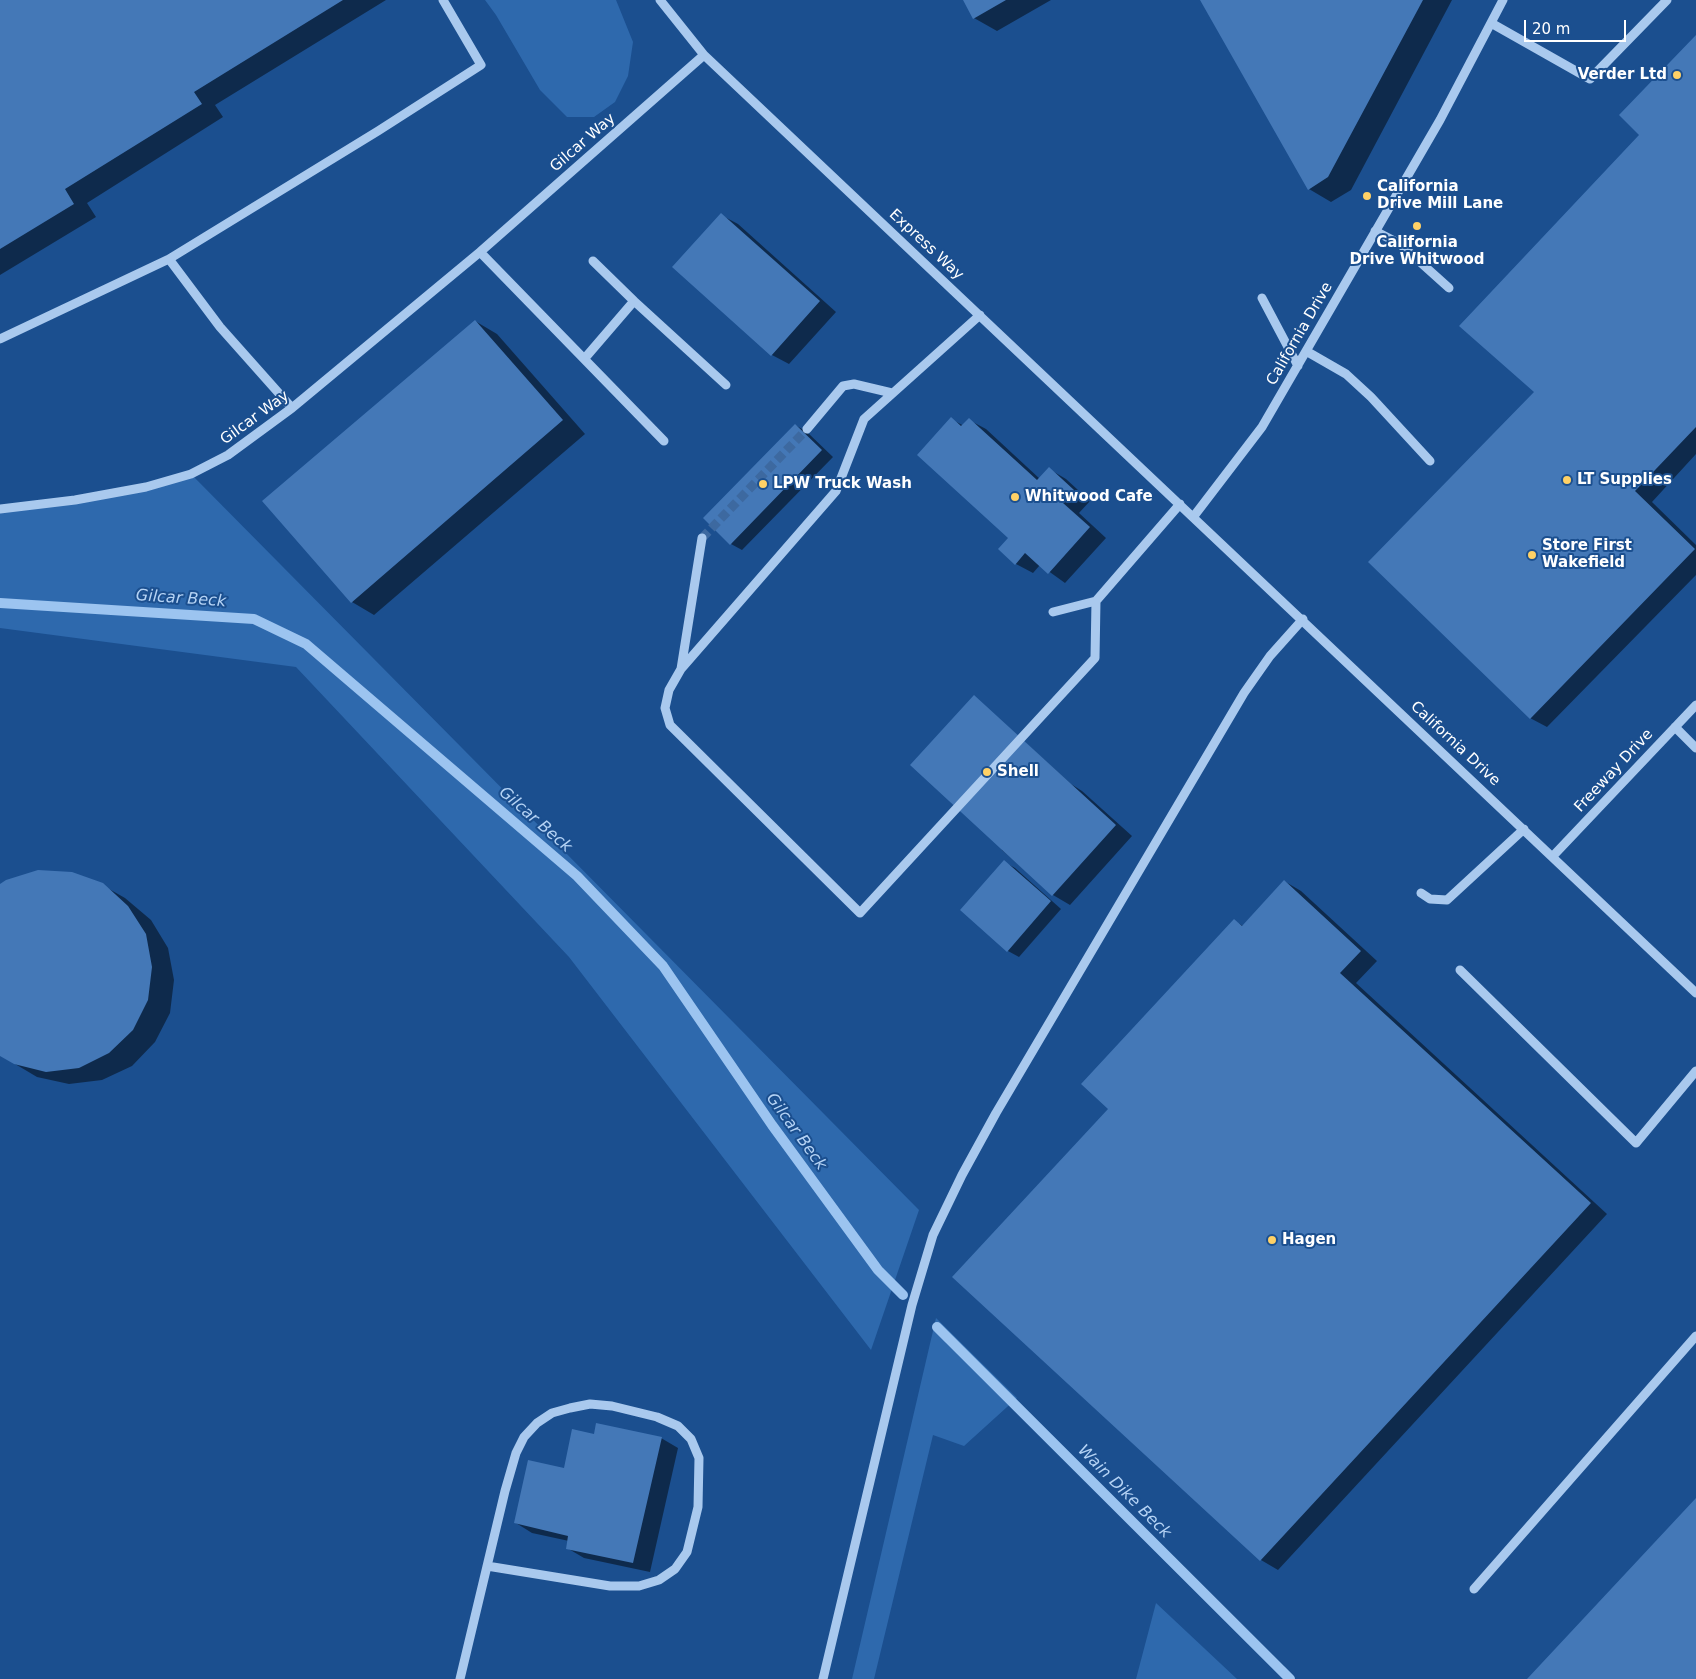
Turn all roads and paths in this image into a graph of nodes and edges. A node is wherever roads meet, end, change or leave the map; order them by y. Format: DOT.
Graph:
graph roads {
  1 [pos="443,0"];
  2 [pos="660,0"];
  3 [pos="1503,0"];
  4 [pos="1667,0"];
  5 [pos="1491,23"];
  6 [pos="704,55"];
  7 [pos="1375,231"];
  8 [pos="480,252"];
  9 [pos="169,259"];
  10 [pos="593,261"];
  11 [pos="1449,288"];
  12 [pos="1262,298"];
  13 [pos="634,301"];
  14 [pos="980,315"];
  15 [pos="0,339"];
  16 [pos="1306,351"];
  17 [pos="585,358"];
  18 [pos="1298,366"];
  19 [pos="726,385"];
  20 [pos="892,393"];
  21 [pos="292,408"];
  22 [pos="807,429"];
  23 [pos="664,440"];
  24 [pos="1430,461"];
  25 [pos="1180,504"];
  26 [pos="0,509"];
  27 [pos="1194,516"];
  28 [pos="702,538"];
  29 [pos="1096,601"];
  30 [pos="1054,612"];
  31 [pos="1303,619"];
  32 [pos="681,669"];
  33 [pos="1696,705"];
  34 [pos="1675,727"];
  35 [pos="1696,748"];
  36 [pos="1524,829"];
  37 [pos="1553,856"];
  38 [pos="1421,893"];
  39 [pos="1460,970"];
  40 [pos="1696,993"];
  41 [pos="1696,1071"];
  42 [pos="1696,1336"];
  43 [pos="487,1566"];
  44 [pos="1474,1590"];
  45 [pos="460,1679"];
  46 [pos="823,1679"];
  1 -- 9 [label="street"];
  2 -- 6 [label="street, Express Way"];
  3 -- 5 [label="street, California Drive"];
  4 -- 5 [label="street"];
  5 -- 7 [label="street, California Drive"];
  6 -- 8 [label="street, Gilcar Way"];
  6 -- 14 [label="street, Express Way"];
  7 -- 11 [label="street"];
  7 -- 16 [label="street, California Drive"];
  8 -- 17 [label="street"];
  8 -- 21 [label="street, Gilcar Way"];
  9 -- 15 [label="street"];
  9 -- 21 [label="street"];
  10 -- 13 [label="street"];
  12 -- 18 [label="street"];
  13 -- 17 [label="street"];
  13 -- 19 [label="street"];
  14 -- 20 [label="street"];
  14 -- 25 [label="street, Express Way"];
  16 -- 18 [label="street, California Drive"];
  16 -- 24 [label="street"];
  17 -- 23 [label="street"];
  18 -- 27 [label="street, California Drive"];
  20 -- 22 [label="street"];
  20 -- 32 [label="street"];
  21 -- 26 [label="street, Gilcar Way"];
  25 -- 27 [label="street, California Drive"];
  25 -- 29 [label="street"];
  27 -- 31 [label="street, California Drive"];
  28 -- 32 [label="street"];
  29 -- 30 [label="street"];
  29 -- 32 [label="street"];
  31 -- 36 [label="street, California Drive"];
  31 -- 46 [label="street"];
  33 -- 34 [label="street, Freeway Drive"];
  34 -- 35 [label="street"];
  34 -- 37 [label="street, Freeway Drive"];
  36 -- 37 [label="street, California Drive"];
  36 -- 38 [label="street"];
  37 -- 40 [label="street, California Drive"];
  39 -- 41 [label="street"];
  42 -- 44 [label="street"];
  43 -- 43 [label="street"];
  43 -- 45 [label="street"];
}
